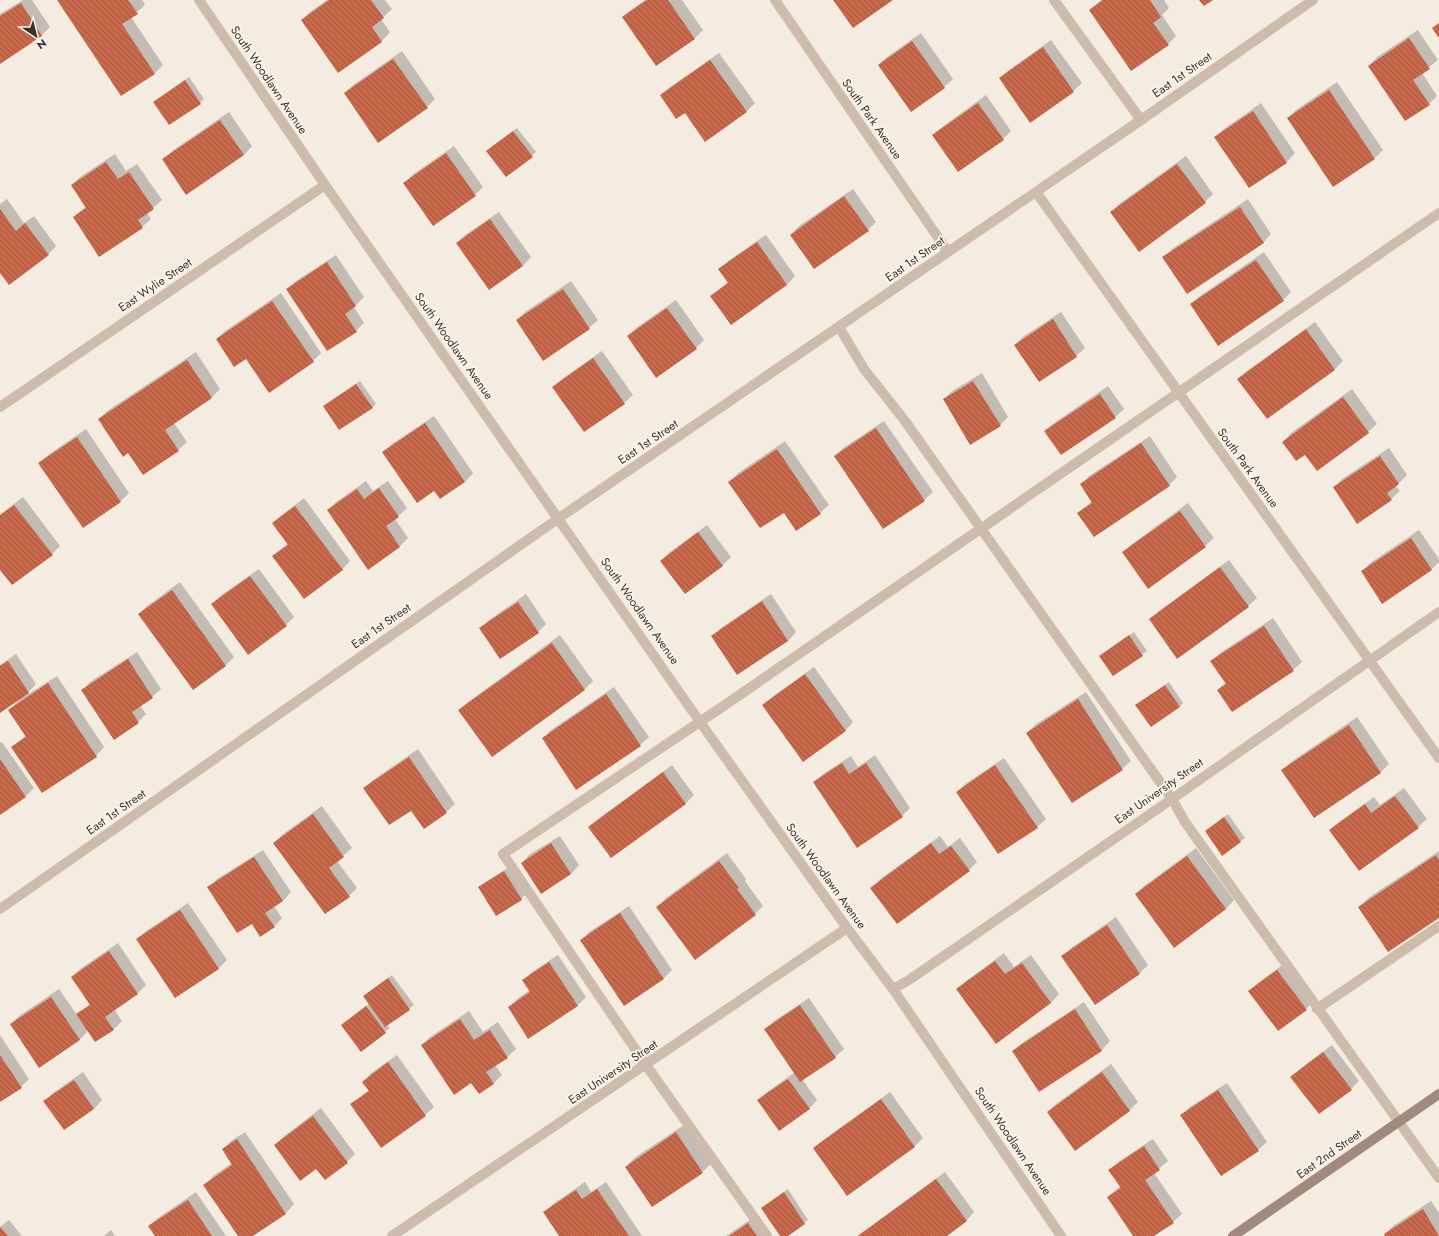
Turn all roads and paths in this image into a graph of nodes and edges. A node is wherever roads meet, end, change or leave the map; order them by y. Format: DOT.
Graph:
graph roads {
  1 [pos="199,0"];
  2 [pos="775,0"];
  3 [pos="1054,0"];
  4 [pos="1313,0"];
  5 [pos="1141,120"];
  6 [pos="325,185"];
  7 [pos="1036,192"];
  8 [pos="1439,213"];
  9 [pos="948,252"];
  10 [pos="839,327"];
  11 [pos="1178,392"];
  12 [pos="0,407"];
  13 [pos="559,518"];
  14 [pos="981,528"];
  15 [pos="1439,612"];
  16 [pos="1370,660"];
  17 [pos="700,722"];
  18 [pos="1439,758"];
  19 [pos="1172,799"];
  20 [pos="0,909"];
  21 [pos="1439,926"];
  22 [pos="847,928"];
  23 [pos="893,989"];
  24 [pos="1317,1009"];
  25 [pos="646,1065"];
  26 [pos="1439,1094"];
  27 [pos="1398,1122"];
  28 [pos="1439,1178"];
  29 [pos="392,1236"];
  30 [pos="767,1236"];
  31 [pos="1061,1236"];
  32 [pos="1233,1236"];
  1 -- 6 [label="street, South Woodlawn Avenue"];
  2 -- 9 [label="street, South Park Avenue"];
  3 -- 5 [label="street"];
  4 -- 5 [label="street, East 1st Street"];
  5 -- 7 [label="street, East 1st Street"];
  6 -- 12 [label="street, East Wylie Street"];
  6 -- 13 [label="street, South Woodlawn Avenue"];
  7 -- 9 [label="street, East 1st Street"];
  7 -- 11 [label="street, South Park Avenue"];
  8 -- 11 [label="street"];
  9 -- 10 [label="street, East 1st Street"];
  10 -- 13 [label="street, East 1st Street"];
  10 -- 14 [label="street"];
  11 -- 14 [label="street"];
  11 -- 16 [label="street, South Park Avenue"];
  13 -- 17 [label="street, South Woodlawn Avenue"];
  13 -- 20 [label="street, East 1st Street"];
  14 -- 17 [label="street"];
  14 -- 19 [label="street"];
  15 -- 16 [label="street, East University Street"];
  16 -- 18 [label="street, South Park Avenue"];
  16 -- 19 [label="street, East University Street"];
  17 -- 22 [label="street, South Woodlawn Avenue"];
  17 -- 25 [label="street"];
  19 -- 23 [label="street, East University Street"];
  19 -- 24 [label="street"];
  21 -- 24 [label="street"];
  22 -- 23 [label="street, South Woodlawn Avenue"];
  22 -- 25 [label="street, East University Street"];
  23 -- 31 [label="street, South Woodlawn Avenue"];
  24 -- 27 [label="street"];
  25 -- 29 [label="street, East University Street"];
  25 -- 30 [label="street"];
  26 -- 27 [label="street, East 2nd Street"];
  27 -- 28 [label="street"];
  27 -- 32 [label="street, East 2nd Street"];
}
